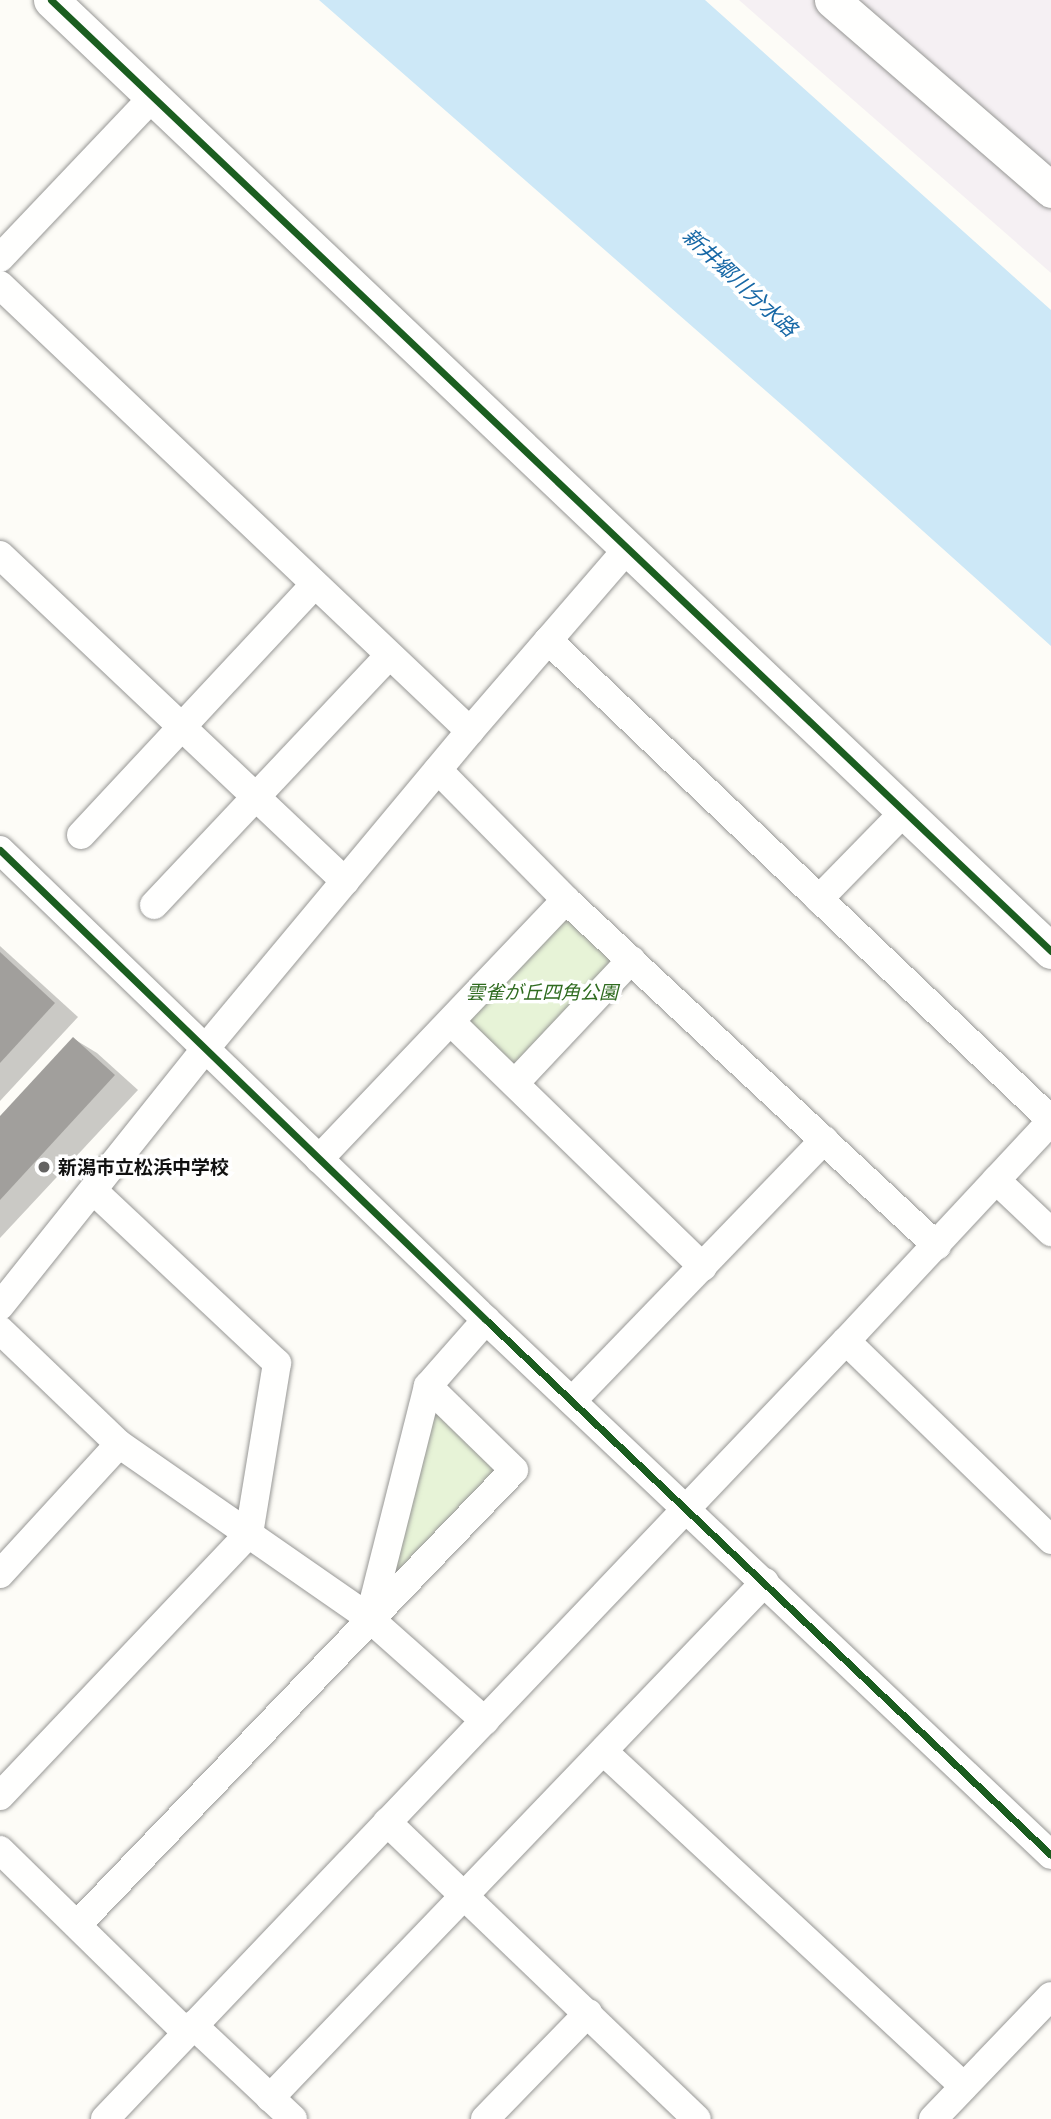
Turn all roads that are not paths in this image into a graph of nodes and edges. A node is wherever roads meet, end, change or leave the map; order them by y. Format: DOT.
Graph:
graph roads {
  1 [pos="51,0"];
  2 [pos="832,0"];
  3 [pos="152,98"];
  4 [pos="1051,190"];
  5 [pos="0,258"];
  6 [pos="0,285"];
  7 [pos="628,548"];
  8 [pos="0,555"];
  9 [pos="314,585"];
  10 [pos="548,640"];
  11 [pos="388,657"];
  12 [pos="183,727"];
  13 [pos="470,731"];
  14 [pos="438,770"];
  15 [pos="255,796"];
  16 [pos="904,812"];
  17 [pos="81,835"];
  18 [pos="0,850"];
  19 [pos="345,881"];
  20 [pos="819,899"];
  21 [pos="566,900"];
  22 [pos="154,905"];
  23 [pos="1051,951"];
  24 [pos="631,960"];
  25 [pos="452,1023"];
  26 [pos="205,1048"];
  27 [pos="516,1082"];
  28 [pos="1051,1121"];
  29 [pos="824,1140"];
  30 [pos="319,1159"];
  31 [pos="996,1180"];
  32 [pos="94,1191"];
  33 [pos="1049,1226"];
  34 [pos="937,1246"];
  35 [pos="703,1267"];
  36 [pos="0,1306"];
  37 [pos="486,1320"];
  38 [pos="0,1330"];
  39 [pos="846,1341"];
  40 [pos="428,1386"];
  41 [pos="572,1401"];
  42 [pos="119,1444"];
  43 [pos="685,1508"];
  44 [pos="249,1535"];
  45 [pos="1051,1539"];
  46 [pos="0,1574"];
  47 [pos="765,1582"];
  48 [pos="369,1618"];
  49 [pos="485,1721"];
  50 [pos="604,1752"];
  51 [pos="0,1796"];
  52 [pos="387,1822"];
  53 [pos="0,1850"];
  54 [pos="1051,1855"];
  55 [pos="467,1895"];
  56 [pos="78,1924"];
  57 [pos="1051,1996"];
  58 [pos="588,2013"];
  59 [pos="189,2029"];
  60 [pos="964,2086"];
  61 [pos="271,2098"];
  62 [pos="105,2119"];
  63 [pos="293,2119"];
  64 [pos="485,2119"];
  65 [pos="697,2119"];
  66 [pos="933,2119"];
  1 -- 3 [label="street"];
  2 -- 4 [label="street"];
  3 -- 5 [label="street"];
  3 -- 7 [label="street"];
  6 -- 9 [label="street"];
  7 -- 10 [label="street"];
  7 -- 16 [label="street"];
  8 -- 12 [label="street"];
  9 -- 11 [label="street"];
  9 -- 12 [label="street"];
  10 -- 13 [label="street"];
  10 -- 20 [label="street"];
  11 -- 13 [label="street"];
  11 -- 15 [label="street"];
  12 -- 15 [label="street"];
  12 -- 17 [label="street"];
  13 -- 14 [label="street"];
  14 -- 19 [label="street"];
  14 -- 21 [label="street"];
  15 -- 19 [label="street"];
  15 -- 22 [label="street"];
  16 -- 20 [label="street"];
  16 -- 23 [label="street"];
  18 -- 26 [label="street"];
  19 -- 26 [label="street"];
  20 -- 28 [label="street"];
  21 -- 24 [label="street"];
  21 -- 25 [label="street"];
  24 -- 27 [label="street"];
  24 -- 29 [label="street"];
  25 -- 27 [label="street"];
  25 -- 30 [label="street"];
  26 -- 30 [label="street"];
  26 -- 32 [label="street"];
  27 -- 35 [label="street"];
  28 -- 31 [label="street"];
  29 -- 34 [label="street"];
  29 -- 35 [label="street"];
  30 -- 37 [label="street"];
  31 -- 33 [label="street"];
  31 -- 34 [label="street"];
  32 -- 36 [label="street"];
  32 -- 44 [label="street"];
  34 -- 39 [label="street"];
  35 -- 41 [label="street"];
  37 -- 40 [label="street"];
  37 -- 41 [label="street"];
  38 -- 42 [label="street"];
  39 -- 43 [label="street"];
  39 -- 45 [label="street"];
  40 -- 48 [label="street"];
  40 -- 48 [label="street"];
  41 -- 43 [label="street"];
  42 -- 44 [label="street"];
  42 -- 46 [label="street"];
  43 -- 47 [label="street"];
  43 -- 49 [label="street"];
  44 -- 48 [label="street"];
  44 -- 51 [label="street"];
  47 -- 50 [label="street"];
  47 -- 54 [label="street"];
  48 -- 49 [label="street"];
  48 -- 56 [label="street"];
  49 -- 52 [label="street"];
  50 -- 55 [label="street"];
  50 -- 60 [label="street"];
  52 -- 55 [label="street"];
  52 -- 59 [label="street"];
  53 -- 56 [label="street"];
  55 -- 58 [label="street"];
  55 -- 61 [label="street"];
  56 -- 59 [label="street"];
  57 -- 60 [label="street"];
  58 -- 64 [label="street"];
  58 -- 65 [label="street"];
  59 -- 61 [label="street"];
  59 -- 62 [label="street"];
  60 -- 66 [label="street"];
  61 -- 63 [label="street"];
}
